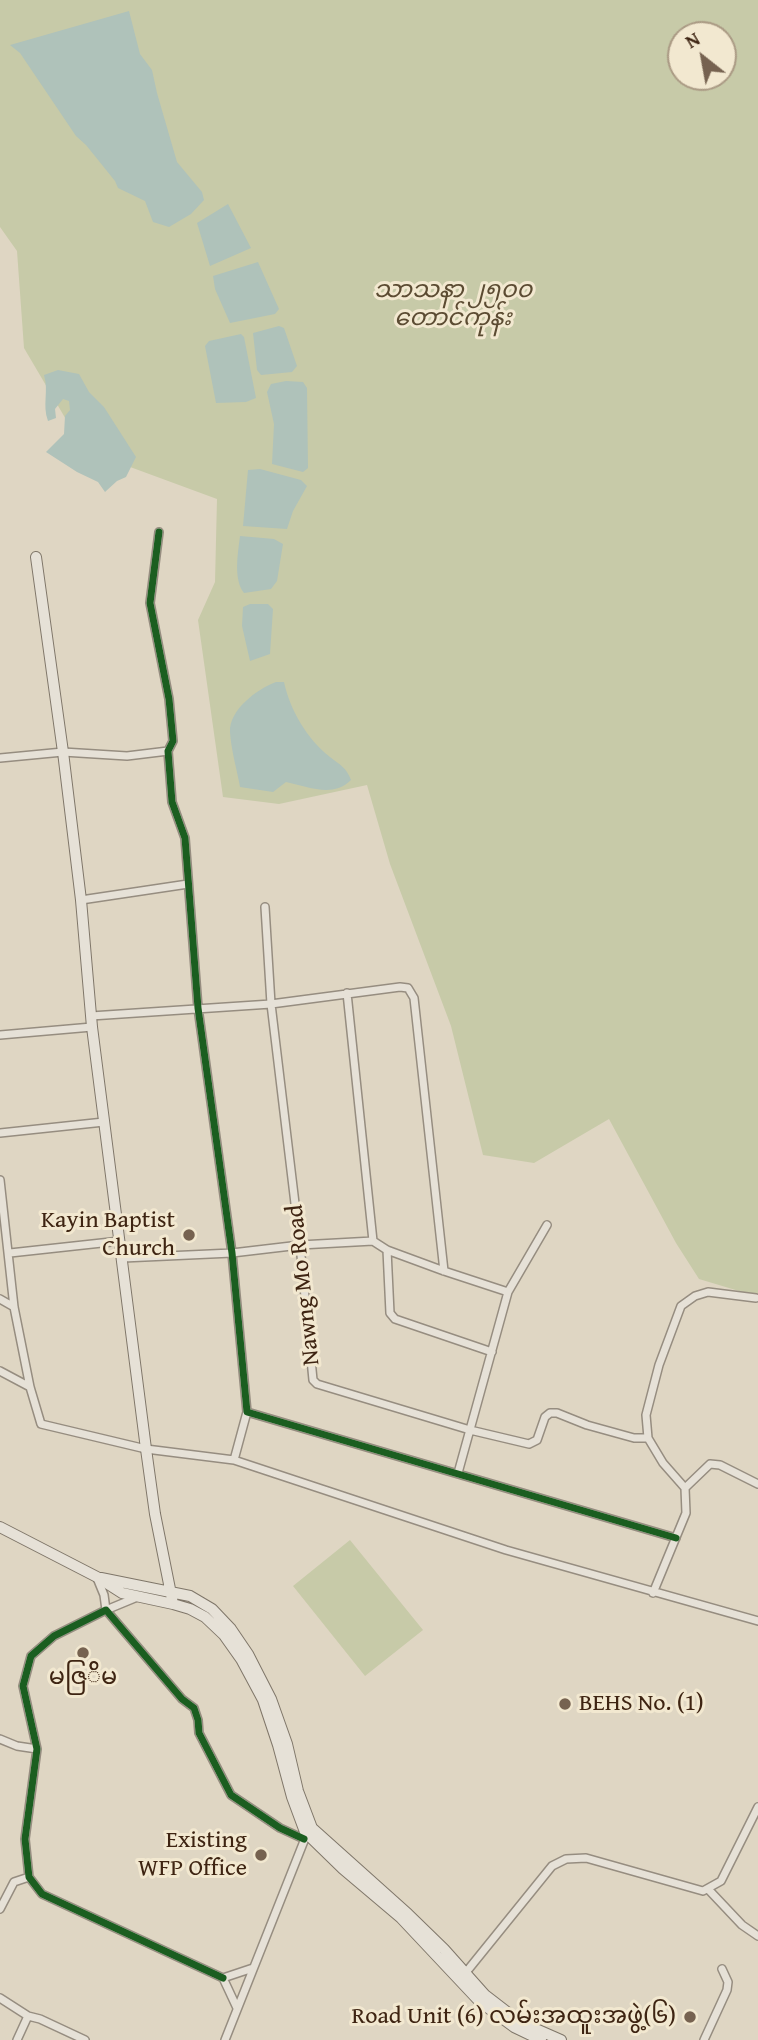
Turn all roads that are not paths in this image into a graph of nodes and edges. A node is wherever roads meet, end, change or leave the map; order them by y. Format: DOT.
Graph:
graph roads {
  1 [pos="159,532"];
  2 [pos="36,557"];
  3 [pos="168,751"];
  4 [pos="63,752"];
  5 [pos="0,758"];
  6 [pos="188,884"];
  7 [pos="81,900"];
  8 [pos="265,908"];
  9 [pos="347,993"];
  10 [pos="271,1004"];
  11 [pos="198,1008"];
  12 [pos="92,1021"];
  13 [pos="0,1035"];
  14 [pos="104,1122"];
  15 [pos="0,1133"];
  16 [pos="0,1180"];
  17 [pos="547,1225"];
  18 [pos="120,1241"];
  19 [pos="373,1241"];
  20 [pos="300,1245"];
  21 [pos="387,1250"];
  22 [pos="232,1253"];
  23 [pos="10,1254"];
  24 [pos="123,1258"];
  25 [pos="444,1271"];
  26 [pos="508,1292"];
  27 [pos="755,1298"];
  28 [pos="0,1299"];
  29 [pos="14,1307"];
  30 [pos="492,1352"];
  31 [pos="0,1371"];
  32 [pos="30,1387"];
  33 [pos="247,1412"];
  34 [pos="470,1430"];
  35 [pos="648,1438"];
  36 [pos="146,1449"];
  37 [pos="234,1460"];
  38 [pos="458,1474"];
  39 [pos="758,1484"];
  40 [pos="685,1488"];
  41 [pos="0,1527"];
  42 [pos="676,1538"];
  43 [pos="97,1577"];
  44 [pos="172,1593"];
  45 [pos="653,1593"];
  46 [pos="135,1598"];
  47 [pos="173,1604"];
  48 [pos="106,1610"];
  49 [pos="758,1621"];
  50 [pos="0,1739"];
  51 [pos="37,1749"];
  52 [pos="758,1807"];
  53 [pos="308,1834"];
  54 [pos="29,1877"];
  55 [pos="708,1889"];
  56 [pos="0,1909"];
  57 [pos="758,1936"];
  58 [pos="253,1968"];
  59 [pos="722,1969"];
  60 [pos="462,1976"];
  61 [pos="223,1978"];
  62 [pos="0,1998"];
  63 [pos="237,2008"];
  64 [pos="28,2016"];
  65 [pos="17,2040"];
  66 [pos="85,2040"];
  67 [pos="225,2040"];
  68 [pos="541,2040"];
  69 [pos="561,2040"];
  70 [pos="704,2040"];
  1 -- 3 [label="street"];
  2 -- 4 [label="main road"];
  3 -- 4 [label="street"];
  3 -- 6 [label="street"];
  4 -- 5 [label="street"];
  4 -- 7 [label="main road"];
  6 -- 7 [label="street"];
  6 -- 11 [label="street"];
  7 -- 12 [label="main road"];
  8 -- 10 [label="street, Nawng Mo Road"];
  9 -- 10 [label="street"];
  9 -- 19 [label="street"];
  9 -- 25 [label="street"];
  10 -- 11 [label="street"];
  10 -- 20 [label="street, Nawng Mo Road"];
  11 -- 12 [label="street"];
  11 -- 22 [label="street"];
  12 -- 13 [label="street"];
  12 -- 14 [label="main road"];
  14 -- 15 [label="street"];
  14 -- 18 [label="main road"];
  16 -- 23 [label="street"];
  17 -- 26 [label="street"];
  18 -- 23 [label="street"];
  18 -- 24 [label="main road"];
  19 -- 20 [label="street"];
  19 -- 21 [label="street"];
  20 -- 22 [label="street"];
  20 -- 34 [label="street, Nawng Mo Road"];
  21 -- 25 [label="street"];
  21 -- 30 [label="street"];
  22 -- 24 [label="street"];
  22 -- 33 [label="street"];
  23 -- 29 [label="street"];
  24 -- 36 [label="main road"];
  25 -- 26 [label="street"];
  26 -- 30 [label="street"];
  27 -- 35 [label="street"];
  28 -- 29 [label="street"];
  29 -- 32 [label="street"];
  30 -- 34 [label="street"];
  31 -- 32 [label="street"];
  32 -- 36 [label="street"];
  33 -- 37 [label="street"];
  33 -- 38 [label="street"];
  34 -- 35 [label="street, Nawng Mo Road"];
  34 -- 38 [label="street"];
  35 -- 40 [label="street"];
  36 -- 37 [label="street"];
  36 -- 44 [label="main road"];
  37 -- 45 [label="street"];
  38 -- 42 [label="street"];
  39 -- 40 [label="street"];
  40 -- 42 [label="street"];
  41 -- 43 [label="main road"];
  42 -- 45 [label="street"];
  43 -- 44 [label="main road"];
  43 -- 46 [label="main road"];
  43 -- 48 [label="street"];
  44 -- 47 [label="main road"];
  44 -- 53 [label="main road"];
  45 -- 49 [label="street"];
  46 -- 47 [label="main road"];
  46 -- 48 [label="street"];
  47 -- 53 [label="main road"];
  48 -- 51 [label="street"];
  48 -- 53 [label="street"];
  50 -- 51 [label="street"];
  51 -- 54 [label="street"];
  52 -- 55 [label="street"];
  53 -- 58 [label="street"];
  53 -- 60 [label="main road"];
  54 -- 56 [label="street"];
  54 -- 61 [label="street"];
  55 -- 57 [label="street"];
  55 -- 60 [label="street"];
  58 -- 61 [label="street"];
  58 -- 63 [label="street"];
  59 -- 70 [label="street"];
  60 -- 68 [label="main road"];
  60 -- 69 [label="main road"];
  61 -- 63 [label="street"];
  62 -- 64 [label="street"];
  63 -- 67 [label="street"];
  64 -- 65 [label="street"];
  64 -- 66 [label="street"];
}
